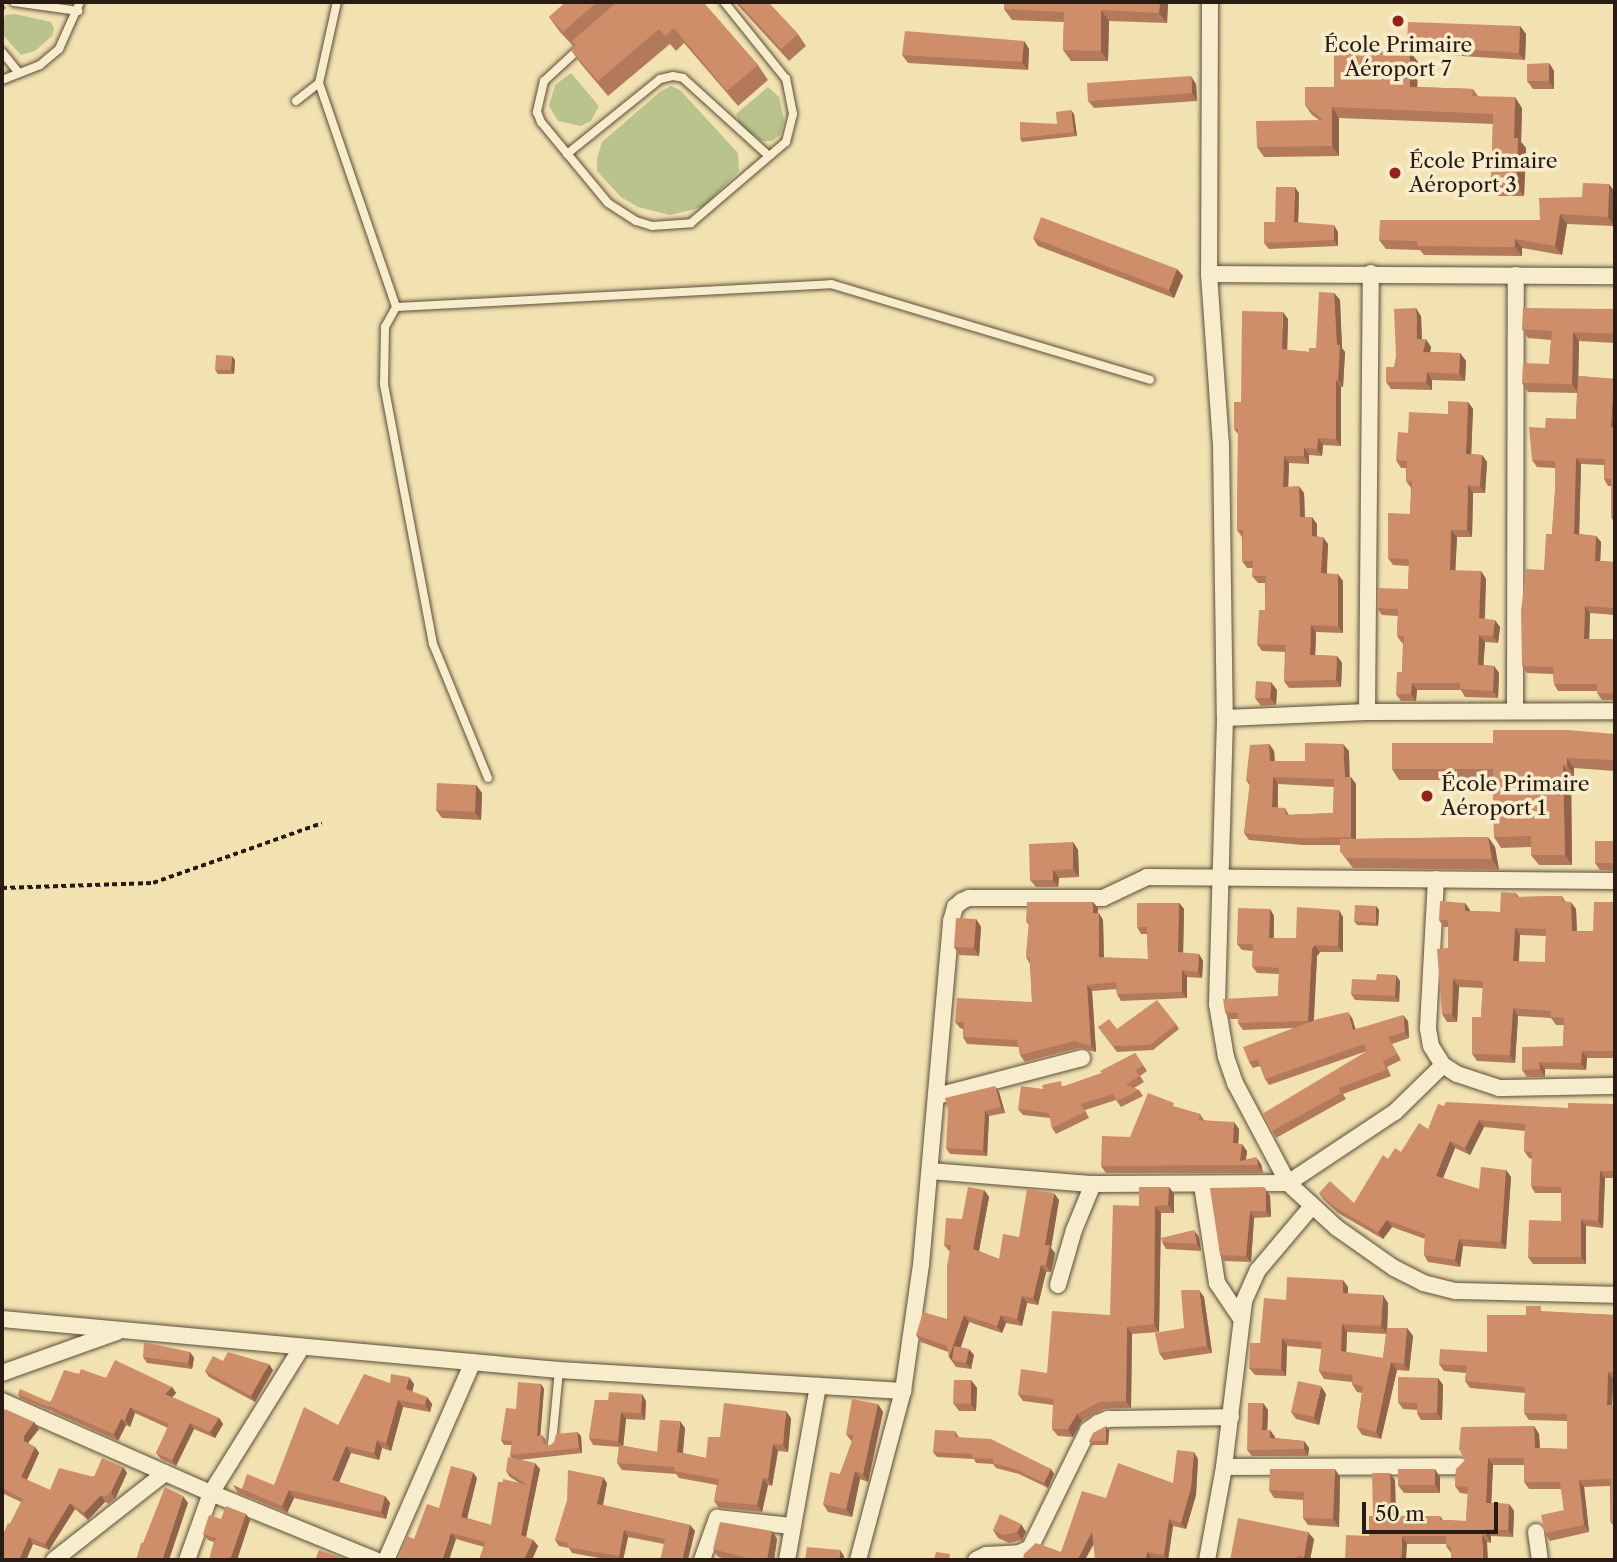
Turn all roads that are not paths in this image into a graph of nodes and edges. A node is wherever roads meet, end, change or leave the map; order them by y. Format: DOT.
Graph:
graph roads {
  1 [pos="14,2"];
  2 [pos="337,2"];
  3 [pos="724,2"];
  4 [pos="1210,2"];
  5 [pos="79,6"];
  6 [pos="594,37"];
  7 [pos="2,52"];
  8 [pos="19,73"];
  9 [pos="2,80"];
  10 [pos="319,83"];
  11 [pos="296,101"];
  12 [pos="567,154"];
  13 [pos="769,156"];
  14 [pos="1371,273"];
  15 [pos="1209,274"];
  16 [pos="1516,275"];
  17 [pos="1615,276"];
  18 [pos="396,307"];
  19 [pos="1150,380"];
  20 [pos="1515,711"];
  21 [pos="1615,711"];
  22 [pos="1367,712"];
  23 [pos="1225,718"];
  24 [pos="488,778"];
  25 [pos="1223,877"];
  26 [pos="1436,879"];
  27 [pos="1615,881"];
  28 [pos="1082,1058"];
  29 [pos="1443,1065"];
  30 [pos="1615,1086"];
  31 [pos="937,1097"];
  32 [pos="930,1171"];
  33 [pos="1093,1184"];
  34 [pos="1288,1184"];
  35 [pos="1202,1185"];
  36 [pos="1312,1206"];
  37 [pos="1058,1285"];
  38 [pos="1615,1295"];
  39 [pos="1240,1317"];
  40 [pos="2,1319"];
  41 [pos="123,1330"];
  42 [pos="302,1347"];
  43 [pos="473,1362"];
  44 [pos="559,1370"];
  45 [pos="6,1372"];
  46 [pos="818,1385"];
  47 [pos="902,1391"];
  48 [pos="2,1399"];
  49 [pos="1231,1417"];
  50 [pos="552,1444"];
  51 [pos="1460,1466"];
  52 [pos="1224,1467"];
  53 [pos="165,1473"];
  54 [pos="211,1493"];
  55 [pos="792,1526"];
  56 [pos="1536,1532"];
  57 [pos="54,1560"];
  58 [pos="187,1560"];
  59 [pos="375,1560"];
  60 [pos="386,1560"];
  61 [pos="702,1560"];
  62 [pos="787,1560"];
  63 [pos="858,1560"];
  64 [pos="976,1560"];
  65 [pos="1207,1560"];
  66 [pos="1540,1560"];
  1 -- 5 [label="lane"];
  2 -- 10 [label="lane"];
  3 -- 13 [label="lane"];
  4 -- 15 [label="street"];
  5 -- 8 [label="lane"];
  6 -- 12 [label="lane"];
  7 -- 8 [label="lane"];
  8 -- 9 [label="lane"];
  10 -- 11 [label="lane"];
  10 -- 18 [label="lane"];
  12 -- 13 [label="lane"];
  12 -- 13 [label="lane"];
  14 -- 15 [label="street"];
  14 -- 16 [label="street"];
  14 -- 22 [label="street"];
  15 -- 23 [label="street"];
  16 -- 17 [label="street"];
  16 -- 20 [label="street"];
  18 -- 19 [label="lane"];
  18 -- 24 [label="lane"];
  20 -- 21 [label="street"];
  20 -- 22 [label="street"];
  22 -- 23 [label="street"];
  23 -- 25 [label="street"];
  25 -- 26 [label="street"];
  25 -- 31 [label="street"];
  25 -- 34 [label="street"];
  26 -- 27 [label="street"];
  26 -- 29 [label="street"];
  28 -- 31 [label="street"];
  29 -- 30 [label="street"];
  29 -- 34 [label="street"];
  31 -- 32 [label="street"];
  32 -- 33 [label="street"];
  32 -- 47 [label="street"];
  33 -- 35 [label="street"];
  33 -- 37 [label="street"];
  34 -- 35 [label="street"];
  34 -- 36 [label="street"];
  35 -- 39 [label="street"];
  36 -- 38 [label="street"];
  36 -- 39 [label="street"];
  39 -- 49 [label="street"];
  40 -- 41 [label="street"];
  41 -- 42 [label="street"];
  41 -- 45 [label="street"];
  42 -- 43 [label="street"];
  42 -- 54 [label="street"];
  43 -- 44 [label="street"];
  43 -- 60 [label="street"];
  44 -- 46 [label="street"];
  44 -- 50 [label="lane"];
  45 -- 48 [label="street"];
  46 -- 47 [label="street"];
  46 -- 55 [label="street"];
  47 -- 63 [label="street"];
  48 -- 53 [label="street"];
  49 -- 52 [label="street"];
  49 -- 64 [label="street"];
  51 -- 52 [label="street"];
  52 -- 65 [label="street"];
  53 -- 54 [label="street"];
  53 -- 57 [label="street"];
  54 -- 58 [label="street"];
  54 -- 59 [label="street"];
  55 -- 61 [label="street"];
  55 -- 62 [label="street"];
  56 -- 66 [label="street"];
}
